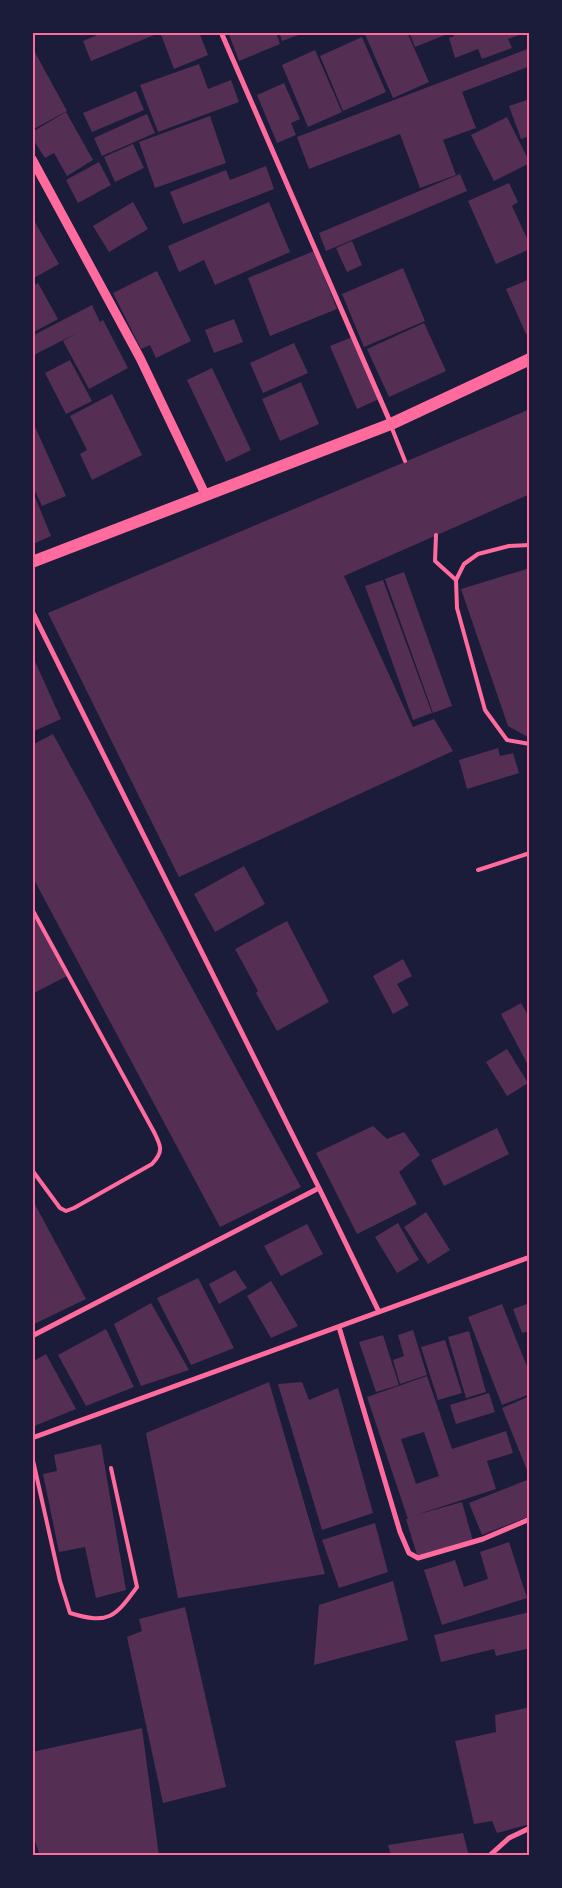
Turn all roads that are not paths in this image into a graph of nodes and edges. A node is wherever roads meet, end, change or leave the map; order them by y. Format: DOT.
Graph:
graph roads {
  1 [pos="221,32"];
  2 [pos="32,159"];
  3 [pos="530,359"];
  4 [pos="391,424"];
  5 [pos="405,461"];
  6 [pos="206,496"];
  7 [pos="436,535"];
  8 [pos="530,545"];
  9 [pos="32,562"];
  10 [pos="456,580"];
  11 [pos="32,611"];
  12 [pos="530,744"];
  13 [pos="530,853"];
  14 [pos="478,870"];
  15 [pos="32,910"];
  16 [pos="32,1170"];
  17 [pos="319,1188"];
  18 [pos="530,1257"];
  19 [pos="379,1312"];
  20 [pos="339,1327"];
  21 [pos="32,1336"];
  22 [pos="32,1438"];
  23 [pos="32,1456"];
  24 [pos="112,1468"];
  25 [pos="530,1519"];
  26 [pos="530,1828"];
  27 [pos="489,1856"];
  1 -- 4 [label="street"];
  2 -- 6 [label="street"];
  3 -- 4 [label="main road"];
  4 -- 5 [label="lane"];
  4 -- 6 [label="main road"];
  6 -- 9 [label="main road"];
  7 -- 10 [label="lane"];
  8 -- 10 [label="lane"];
  10 -- 12 [label="lane"];
  11 -- 17 [label="street"];
  13 -- 14 [label="lane"];
  15 -- 16 [label="lane"];
  17 -- 19 [label="street"];
  17 -- 21 [label="street"];
  18 -- 19 [label="street"];
  19 -- 20 [label="street"];
  20 -- 22 [label="street"];
  20 -- 25 [label="street"];
  23 -- 24 [label="lane"];
  26 -- 27 [label="street"];
}
